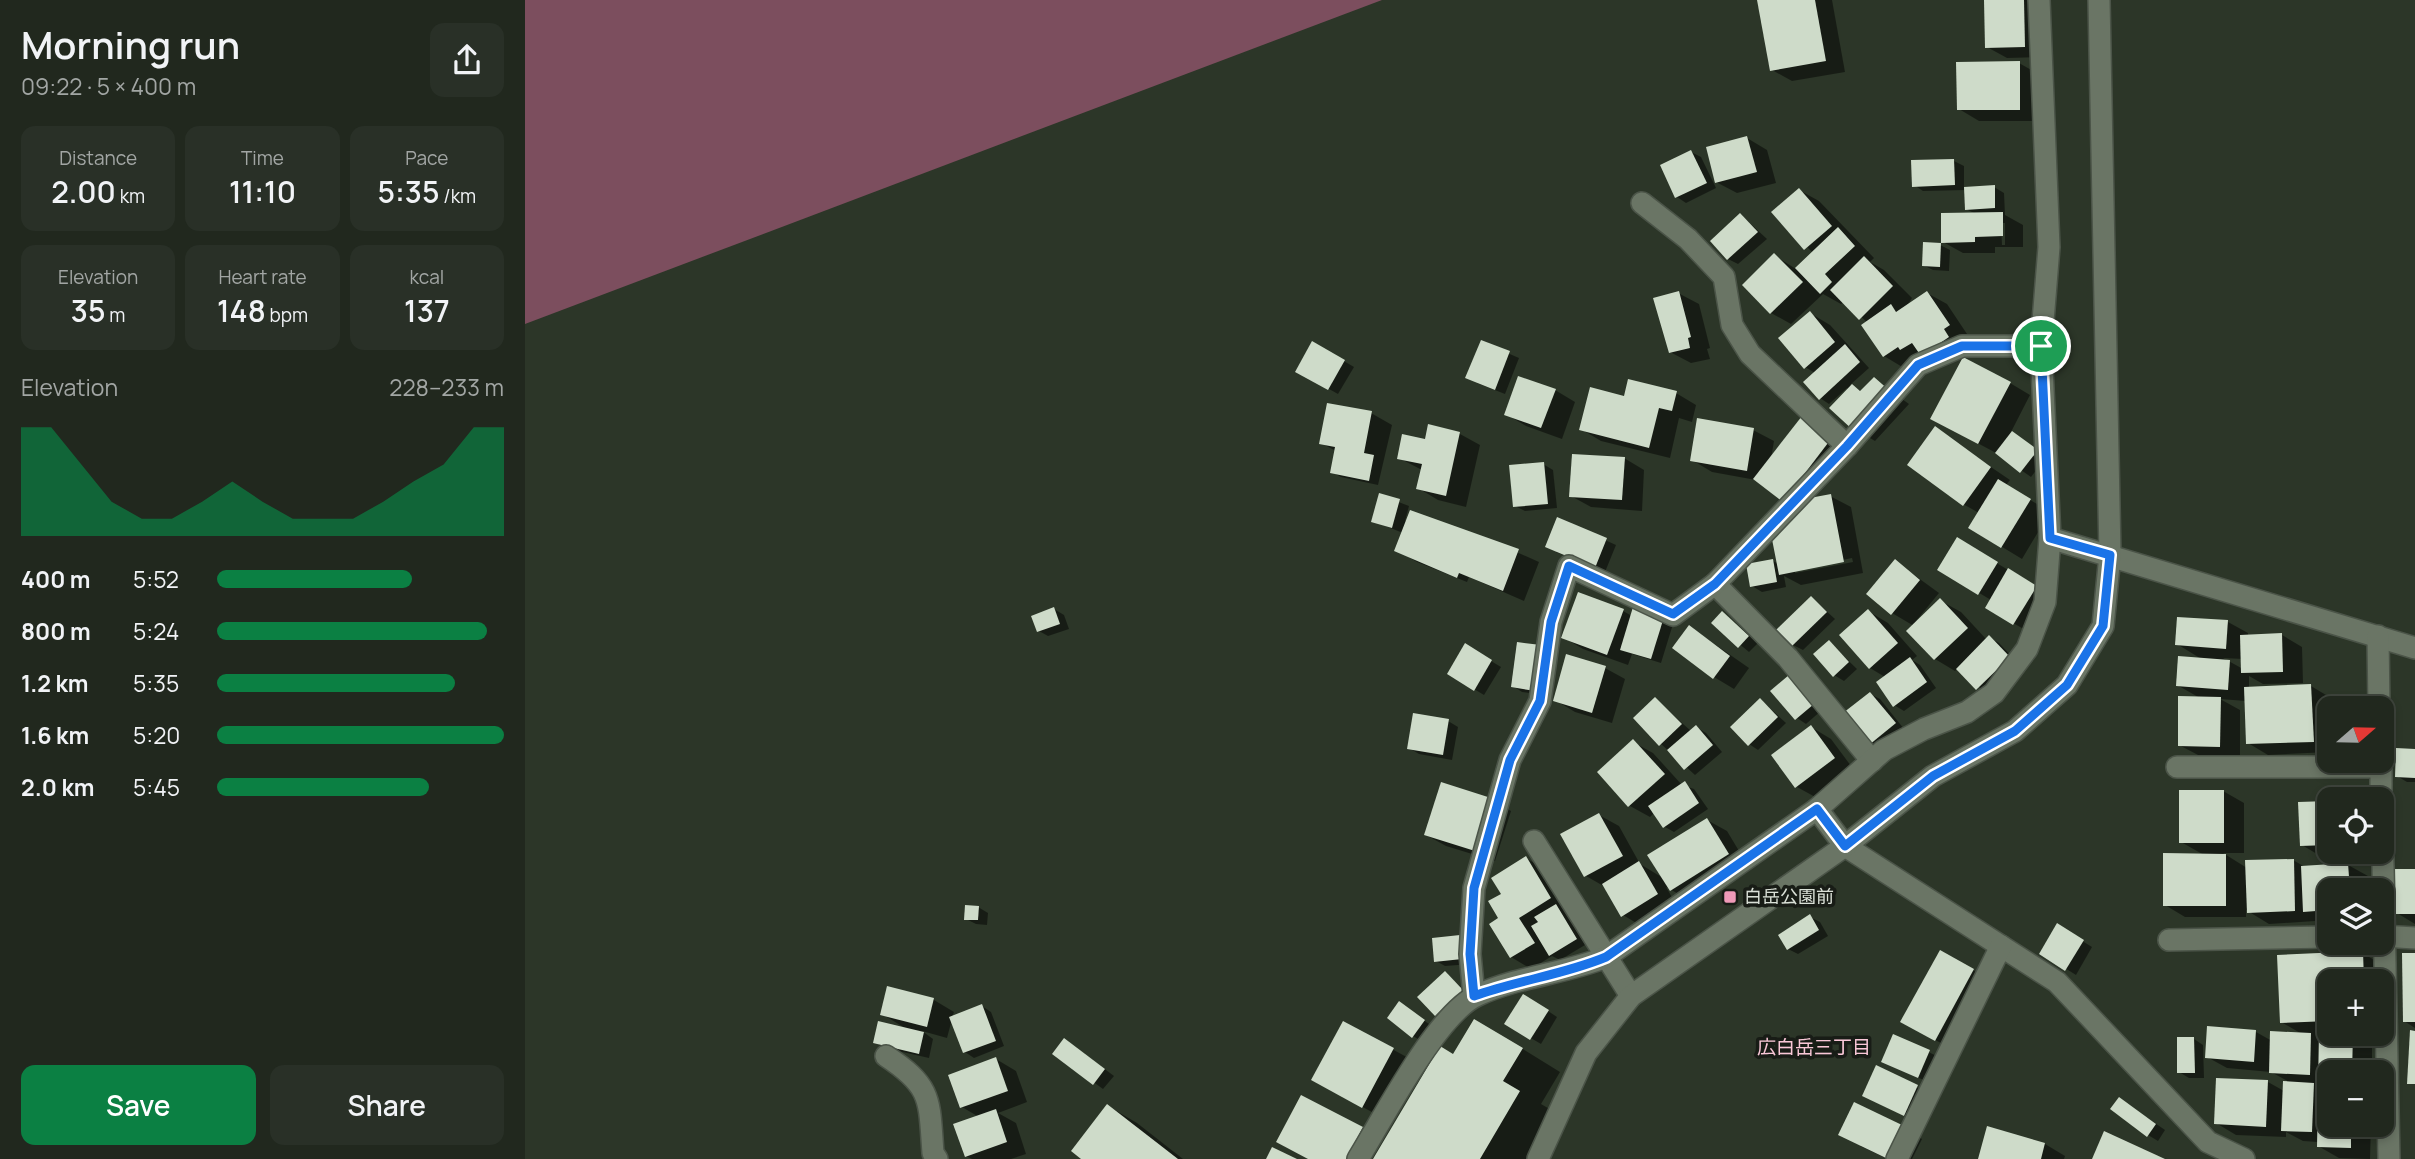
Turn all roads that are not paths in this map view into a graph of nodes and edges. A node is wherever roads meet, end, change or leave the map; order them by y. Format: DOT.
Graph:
graph roads {
  1 [pos="2039,0"];
  2 [pos="2099,0"];
  3 [pos="1642,203"];
  4 [pos="2041,346"];
  5 [pos="1847,446"];
  6 [pos="2050,538"];
  7 [pos="2110,555"];
  8 [pos="1715,584"];
  9 [pos="2378,636"];
  10 [pos="2415,648"];
  11 [pos="2379,696"];
  12 [pos="1872,761"];
  13 [pos="2317,765"];
  14 [pos="2177,767"];
  15 [pos="1829,825"];
  16 [pos="1534,841"];
  17 [pos="2317,937"];
  18 [pos="2394,937"];
  19 [pos="2415,938"];
  20 [pos="2169,940"];
  21 [pos="2001,946"];
  22 [pos="2384,955"];
  23 [pos="1606,957"];
  24 [pos="1474,996"];
  25 [pos="1631,996"];
  26 [pos="886,1056"];
  27 [pos="937,1159"];
  28 [pos="1359,1159"];
  29 [pos="1538,1159"];
  30 [pos="1897,1159"];
  31 [pos="2244,1159"];
  32 [pos="2389,1159"];
  1 -- 4 [label="street"];
  2 -- 7 [label="street"];
  3 -- 5 [label="street"];
  4 -- 5 [label="street"];
  4 -- 6 [label="street"];
  5 -- 8 [label="street"];
  6 -- 7 [label="street"];
  6 -- 12 [label="street"];
  7 -- 9 [label="street"];
  7 -- 15 [label="street"];
  8 -- 12 [label="street"];
  8 -- 24 [label="street"];
  9 -- 10 [label="street"];
  9 -- 11 [label="street"];
  12 -- 15 [label="street"];
  13 -- 14 [label="street"];
  15 -- 21 [label="street"];
  15 -- 23 [label="street"];
  15 -- 25 [label="street"];
  16 -- 23 [label="street"];
  17 -- 20 [label="street"];
  18 -- 19 [label="street"];
  21 -- 30 [label="street"];
  21 -- 31 [label="street"];
  22 -- 32 [label="street"];
  23 -- 24 [label="street"];
  23 -- 25 [label="street"];
  24 -- 28 [label="street"];
  25 -- 29 [label="street"];
  26 -- 27 [label="street"];
}
